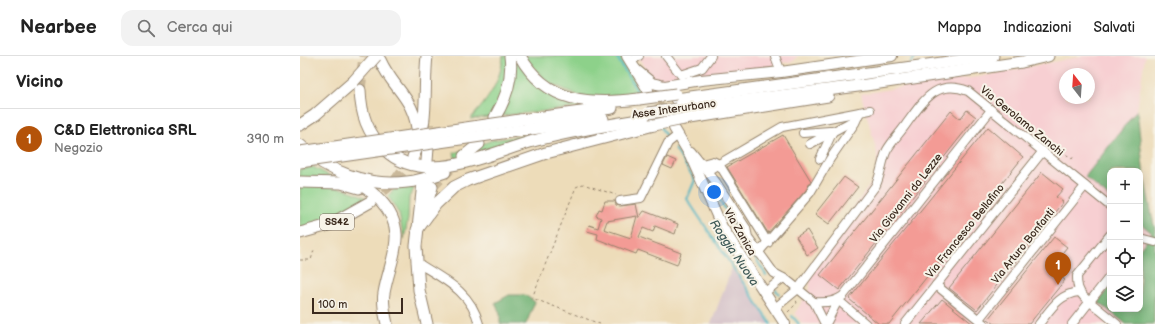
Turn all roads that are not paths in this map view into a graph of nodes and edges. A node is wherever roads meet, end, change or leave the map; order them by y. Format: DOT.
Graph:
graph roads {
  1 [pos="427,56"];
  2 [pos="433,56"];
  3 [pos="510,56"];
  4 [pos="520,56"];
  5 [pos="639,56"];
  6 [pos="666,56"];
  7 [pos="712,56"];
  8 [pos="775,56"];
  9 [pos="892,56"];
  10 [pos="972,56"];
  11 [pos="993,56"];
  12 [pos="1048,56"];
  13 [pos="378,58"];
  14 [pos="631,63"];
  15 [pos="948,63"];
  16 [pos="781,72"];
  17 [pos="866,85"];
  18 [pos="356,86"];
  19 [pos="648,90"];
  20 [pos="679,107"];
  21 [pos="870,110"];
  22 [pos="991,110"];
  23 [pos="647,112"];
  24 [pos="858,115"];
  25 [pos="495,117"];
  26 [pos="429,124"];
  27 [pos="300,125"];
  28 [pos="522,125"];
  29 [pos="584,130"];
  30 [pos="833,131"];
  31 [pos="803,133"];
  32 [pos="673,136"];
  33 [pos="479,144"];
  34 [pos="810,144"];
  35 [pos="300,145"];
  36 [pos="686,146"];
  37 [pos="428,148"];
  38 [pos="1042,151"];
  39 [pos="300,152"];
  40 [pos="464,156"];
  41 [pos="820,159"];
  42 [pos="427,161"];
  43 [pos="300,162"];
  44 [pos="719,164"];
  45 [pos="704,168"];
  46 [pos="346,175"];
  47 [pos="300,182"];
  48 [pos="428,185"];
  49 [pos="1085,186"];
  50 [pos="370,197"];
  51 [pos="620,202"];
  52 [pos="1108,204"];
  53 [pos="418,230"];
  54 [pos="300,232"];
  55 [pos="1107,239"];
  56 [pos="1143,239"];
  57 [pos="770,240"];
  58 [pos="1155,242"];
  59 [pos="758,252"];
  60 [pos="416,262"];
  61 [pos="783,278"];
  62 [pos="1107,280"];
  63 [pos="936,285"];
  64 [pos="798,289"];
  65 [pos="1079,292"];
  66 [pos="764,293"];
  67 [pos="838,300"];
  68 [pos="814,302"];
  69 [pos="1089,302"];
  70 [pos="775,308"];
  71 [pos="1106,321"];
  72 [pos="982,322"];
  73 [pos="387,324"];
  74 [pos="427,324"];
  75 [pos="479,324"];
  76 [pos="785,324"];
  77 [pos="826,324"];
  78 [pos="866,324"];
  79 [pos="905,324"];
  80 [pos="1040,324"];
  81 [pos="1072,324"];
  82 [pos="1117,324"];
  1 -- 13 [label="highway"];
  2 -- 26 [label="highway"];
  3 -- 25 [label="highway"];
  4 -- 23 [label="highway"];
  5 -- 14 [label="street"];
  6 -- 7 [label="street"];
  8 -- 16 [label="street"];
  9 -- 16 [label="main road"];
  10 -- 15 [label="highway"];
  11 -- 15 [label="highway, Asse Interurbano"];
  12 -- 17 [label="highway"];
  13 -- 18 [label="highway, bridge"];
  14 -- 16 [label="main road"];
  14 -- 19 [label="main road"];
  15 -- 20 [label="highway, Asse Interurbano"];
  17 -- 20 [label="highway"];
  17 -- 20 [label="highway"];
  18 -- 27 [label="highway"];
  18 -- 29 [label="highway"];
  20 -- 23 [label="highway, Asse Interurbano"];
  20 -- 23 [label="highway"];
  21 -- 24 [label="street"];
  22 -- 38 [label="street, Via Gerolamo Zanchi"];
  22 -- 64 [label="street, Via Gerolamo Zanchi"];
  22 -- 67 [label="street, Via Giovanni da Lezze"];
  23 -- 28 [label="highway, Asse Interurbano"];
  23 -- 29 [label="highway"];
  23 -- 53 [label="highway"];
  24 -- 30 [label="street"];
  24 -- 44 [label="street"];
  24 -- 57 [label="street"];
  28 -- 39 [label="highway, Asse Interurbano, bridge"];
  28 -- 43 [label="highway, Asse Interurbano, bridge"];
  29 -- 46 [label="highway"];
  30 -- 31 [label="street"];
  30 -- 34 [label="street"];
  30 -- 41 [label="street"];
  32 -- 36 [label="main road, Via Zanica"];
  32 -- 51 [label="street"];
  33 -- 40 [label="highway"];
  35 -- 46 [label="highway"];
  36 -- 45 [label="street, Via Zanica"];
  36 -- 66 [label="main road, Via Zanica"];
  37 -- 42 [label="highway"];
  38 -- 49 [label="street, Via Gerolamo Zanchi"];
  38 -- 63 [label="street, Via Francesco Bellafino"];
  44 -- 45 [label="street"];
  44 -- 57 [label="street"];
  45 -- 59 [label="street, Via Zanica"];
  46 -- 50 [label="highway"];
  47 -- 50 [label="highway"];
  48 -- 53 [label="highway"];
  49 -- 52 [label="street, Via Gerolamo Zanchi"];
  49 -- 72 [label="street, Via Arturo Bonfanti"];
  50 -- 54 [label="highway, SS42"];
  50 -- 73 [label="highway"];
  53 -- 60 [label="highway"];
  55 -- 65 [label="street"];
  56 -- 58 [label="street"];
  57 -- 59 [label="street"];
  59 -- 61 [label="street, Via Zanica"];
  60 -- 74 [label="highway"];
  60 -- 75 [label="street"];
  61 -- 64 [label="street"];
  61 -- 66 [label="street"];
  62 -- 69 [label="street"];
  63 -- 72 [label="street, Via Arturo Bonfanti"];
  63 -- 79 [label="street, Via Francesco Bellafino"];
  64 -- 68 [label="street"];
  64 -- 70 [label="street, Via Gerolamo Zanchi"];
  65 -- 69 [label="street"];
  65 -- 80 [label="street"];
  66 -- 70 [label="main road, Via Zanica"];
  67 -- 68 [label="street"];
  67 -- 77 [label="street, Via Giovanni da Lezze"];
  67 -- 78 [label="street"];
  68 -- 77 [label="street"];
  69 -- 71 [label="street"];
  69 -- 81 [label="street"];
  70 -- 76 [label="main road, Via Zanica"];
  71 -- 82 [label="street"];
}
